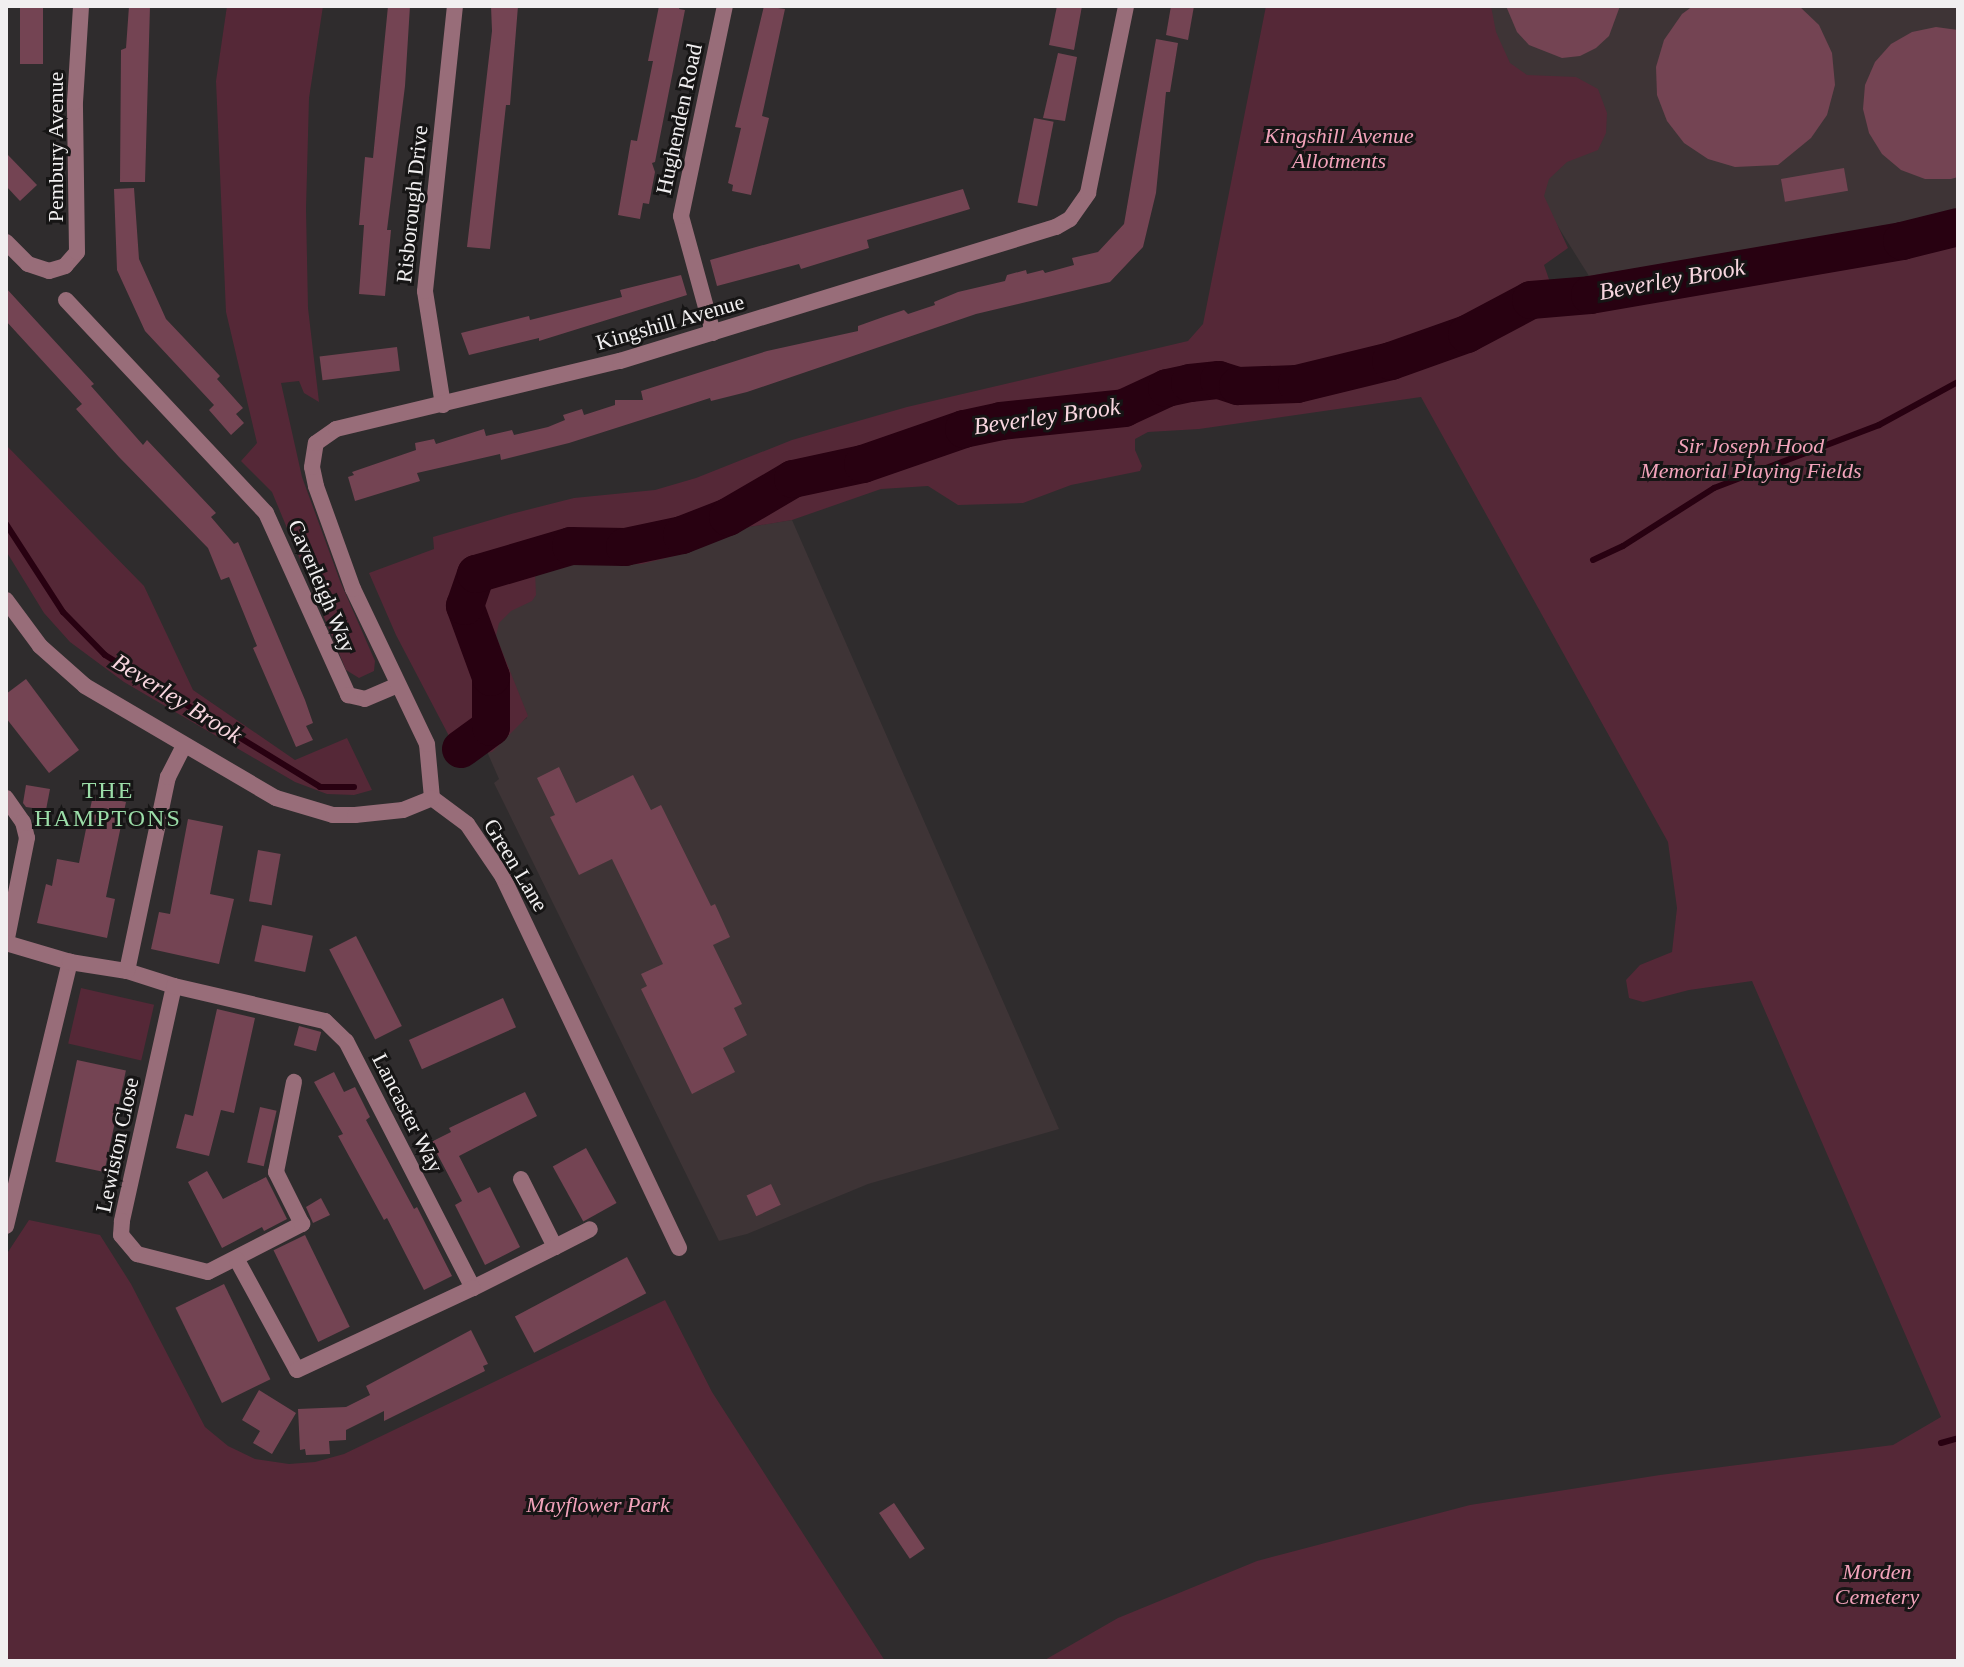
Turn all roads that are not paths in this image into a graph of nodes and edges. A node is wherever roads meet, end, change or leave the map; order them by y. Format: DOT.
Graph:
graph roads {
  1 [pos="81,6"];
  2 [pos="455,6"];
  3 [pos="725,6"];
  4 [pos="1126,6"];
  5 [pos="6,242"];
  6 [pos="66,300"];
  7 [pos="713,333"];
  8 [pos="443,405"];
  9 [pos="6,600"];
  10 [pos="398,685"];
  11 [pos="184,746"];
  12 [pos="6,798"];
  13 [pos="432,798"];
  14 [pos="6,943"];
  15 [pos="70,962"];
  16 [pos="127,971"];
  17 [pos="174,986"];
  18 [pos="294,1082"];
  19 [pos="521,1179"];
  20 [pos="6,1226"];
  21 [pos="590,1229"];
  22 [pos="555,1247"];
  23 [pos="679,1248"];
  24 [pos="237,1260"];
  25 [pos="473,1288"];
  1 -- 5 [label="street, Pembury Avenue"];
  2 -- 8 [label="street, Risborough Drive"];
  3 -- 7 [label="street, Hughenden Road"];
  4 -- 7 [label="street, Kingshill Avenue"];
  6 -- 10 [label="street, Caverleigh Way"];
  7 -- 8 [label="street, Kingshill Avenue"];
  8 -- 10 [label="street, Kingshill Avenue"];
  9 -- 11 [label="street"];
  10 -- 13 [label="street"];
  11 -- 13 [label="street"];
  11 -- 16 [label="street"];
  12 -- 14 [label="street"];
  13 -- 23 [label="street, Green Lane"];
  14 -- 15 [label="street"];
  15 -- 16 [label="street"];
  15 -- 20 [label="street"];
  16 -- 17 [label="street"];
  17 -- 24 [label="street, Lewiston Close"];
  17 -- 25 [label="street, Lancaster Way"];
  18 -- 24 [label="street, Lewiston Close"];
  19 -- 22 [label="street"];
  21 -- 22 [label="street"];
  22 -- 25 [label="street"];
  24 -- 25 [label="street"];
}
